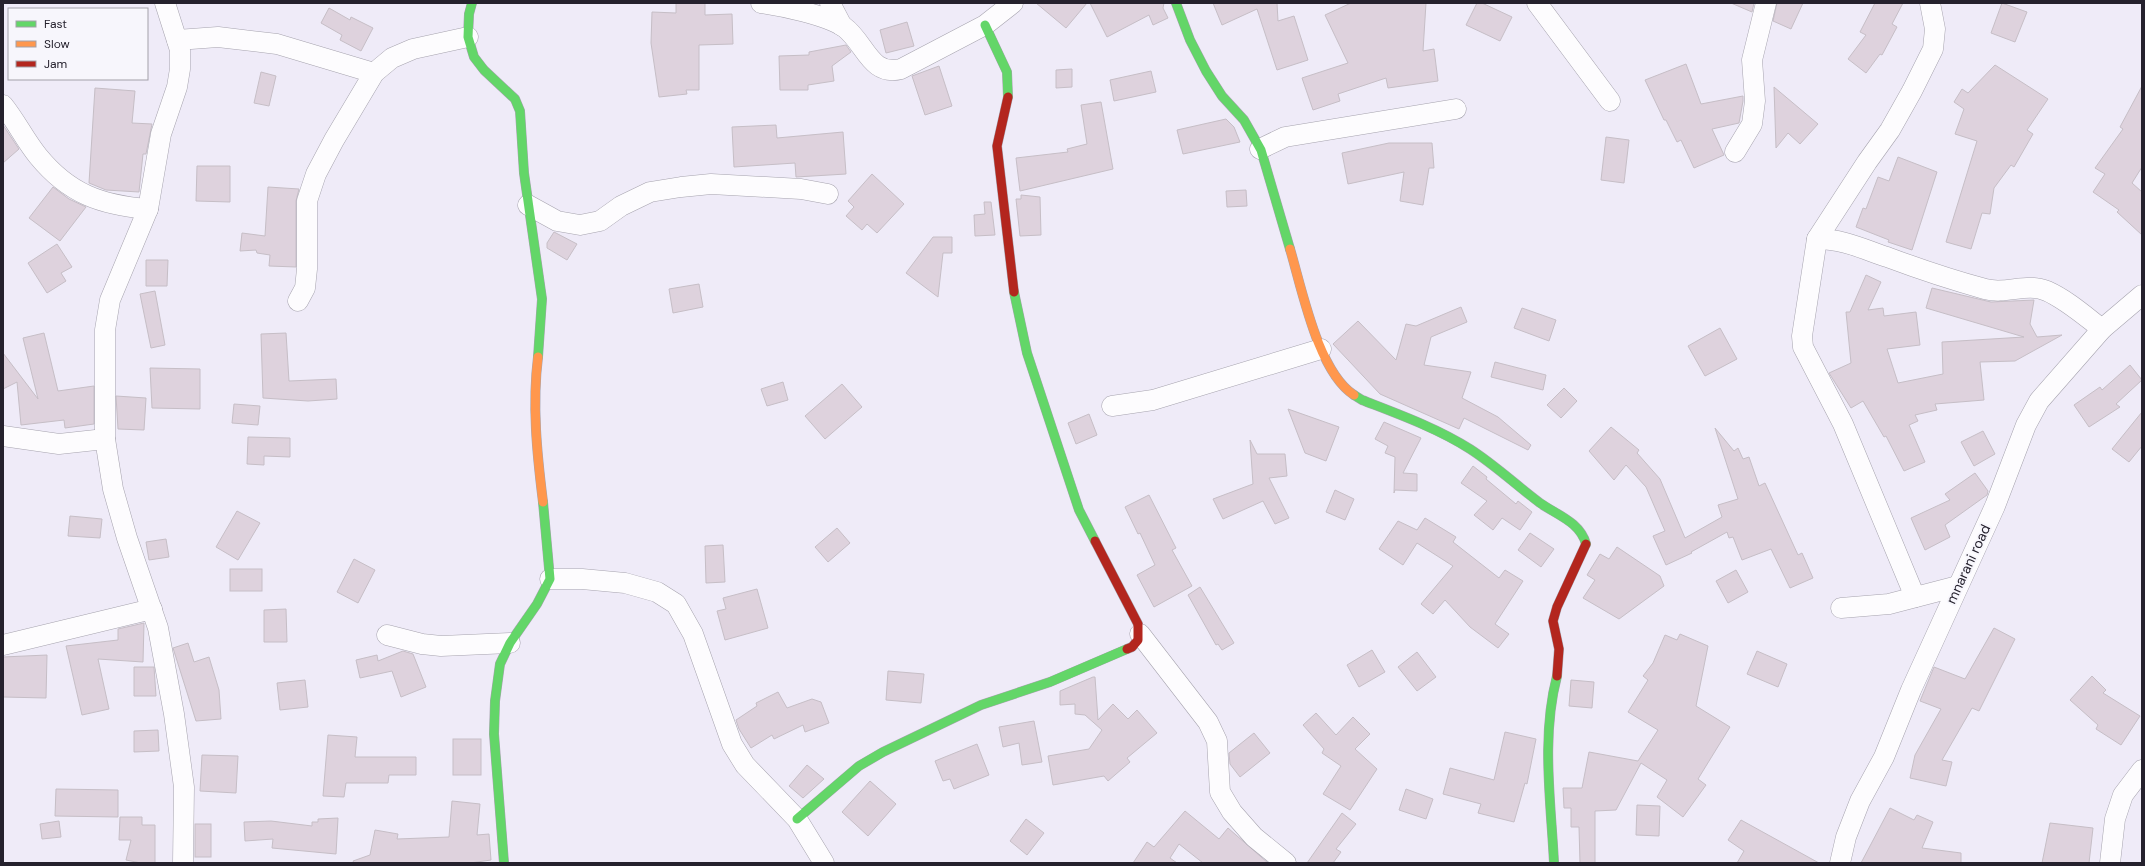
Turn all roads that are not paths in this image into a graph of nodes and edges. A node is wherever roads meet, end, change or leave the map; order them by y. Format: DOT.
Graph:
graph roads {
  1 [pos="165,3"];
  2 [pos="472,3"];
  3 [pos="761,3"];
  4 [pos="830,3"];
  5 [pos="1013,3"];
  6 [pos="1176,3"];
  7 [pos="1537,3"];
  8 [pos="1766,3"];
  9 [pos="1930,3"];
  10 [pos="985,25"];
  11 [pos="842,26"];
  12 [pos="468,37"];
  13 [pos="177,40"];
  14 [pos="374,73"];
  15 [pos="1610,101"];
  16 [pos="3,105"];
  17 [pos="1456,108"];
  18 [pos="1260,149"];
  19 [pos="1735,152"];
  20 [pos="828,194"];
  21 [pos="528,205"];
  22 [pos="148,209"];
  23 [pos="1817,239"];
  24 [pos="2142,295"];
  25 [pos="298,301"];
  26 [pos="2102,329"];
  27 [pos="1321,350"];
  28 [pos="1112,406"];
  29 [pos="3,436"];
  30 [pos="105,439"];
  31 [pos="550,579"];
  32 [pos="1958,586"];
  33 [pos="1915,597"];
  34 [pos="1842,608"];
  35 [pos="152,609"];
  36 [pos="1140,634"];
  37 [pos="387,635"];
  38 [pos="510,643"];
  39 [pos="3,645"];
  40 [pos="2142,770"];
  41 [pos="797,820"];
  42 [pos="183,863"];
  43 [pos="504,863"];
  44 [pos="824,863"];
  45 [pos="1286,863"];
  46 [pos="1554,863"];
  47 [pos="1840,863"];
  48 [pos="2110,863"];
  1 -- 13 [label="street"];
  2 -- 12 [label="street"];
  3 -- 11 [label="street"];
  4 -- 11 [label="street"];
  5 -- 10 [label="street"];
  6 -- 18 [label="street"];
  7 -- 15 [label="street"];
  8 -- 19 [label="street"];
  9 -- 23 [label="street"];
  10 -- 11 [label="street"];
  10 -- 36 [label="street"];
  12 -- 14 [label="street"];
  12 -- 21 [label="street"];
  13 -- 14 [label="street"];
  13 -- 22 [label="street"];
  14 -- 25 [label="street"];
  16 -- 22 [label="street"];
  17 -- 18 [label="street"];
  18 -- 27 [label="street"];
  20 -- 21 [label="street"];
  21 -- 31 [label="street"];
  22 -- 30 [label="street"];
  23 -- 26 [label="street"];
  23 -- 33 [label="street"];
  24 -- 26 [label="street, mnarani road"];
  26 -- 32 [label="street, mnarani road"];
  27 -- 28 [label="street"];
  27 -- 46 [label="street"];
  29 -- 30 [label="street"];
  30 -- 35 [label="street"];
  31 -- 38 [label="street"];
  31 -- 41 [label="street"];
  32 -- 33 [label="street"];
  32 -- 47 [label="street, mnarani road"];
  33 -- 34 [label="street"];
  35 -- 39 [label="street"];
  35 -- 42 [label="street"];
  36 -- 41 [label="street"];
  36 -- 45 [label="street"];
  37 -- 38 [label="street"];
  38 -- 43 [label="street"];
  40 -- 48 [label="street"];
  41 -- 44 [label="street"];
}
